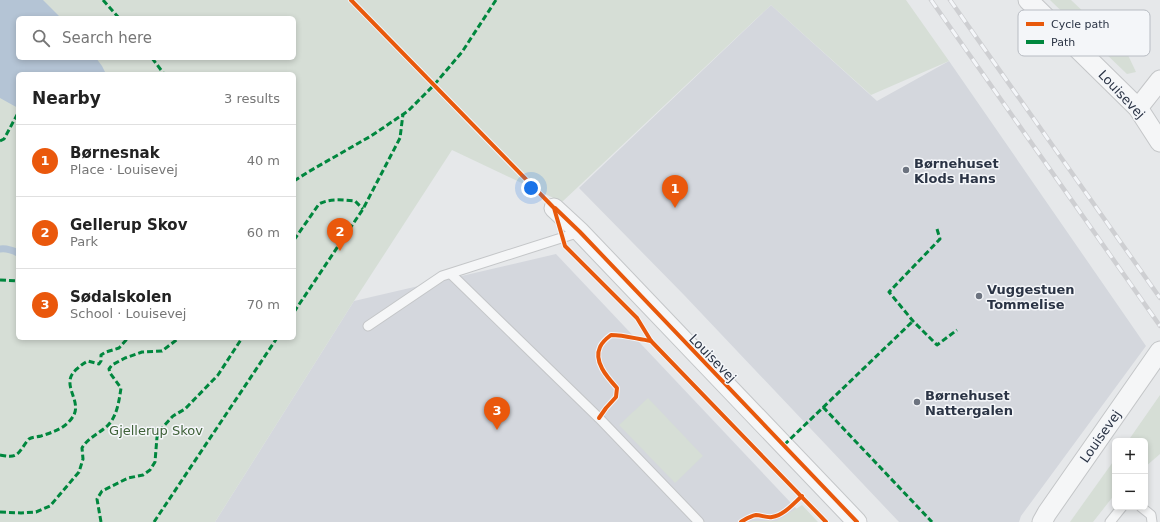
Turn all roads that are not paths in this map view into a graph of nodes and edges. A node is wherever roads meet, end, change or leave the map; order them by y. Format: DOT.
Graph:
graph roads {
  1 [pos="1028,0"];
  2 [pos="1038,10"];
  3 [pos="1085,56"];
  4 [pos="1160,80"];
  5 [pos="1138,108"];
  6 [pos="1160,142"];
  7 [pos="554,208"];
  8 [pos="580,232"];
  9 [pos="451,274"];
  10 [pos="368,326"];
  11 [pos="1160,351"];
  12 [pos="1120,510"];
  13 [pos="1145,510"];
  14 [pos="699,522"];
  15 [pos="857,522"];
  16 [pos="1042,522"];
  17 [pos="1110,522"];
  18 [pos="1152,522"];
  1 -- 2 [label="street, Louisevej"];
  3 -- 5 [label="street, Louisevej"];
  4 -- 5 [label="street"];
  5 -- 6 [label="street, Louisevej"];
  7 -- 8 [label="street, Louisevej"];
  8 -- 9 [label="lane"];
  8 -- 15 [label="street, Louisevej"];
  9 -- 10 [label="lane"];
  9 -- 14 [label="lane"];
  11 -- 16 [label="street, Louisevej"];
  12 -- 17 [label="lane"];
  13 -- 18 [label="lane"];
}
